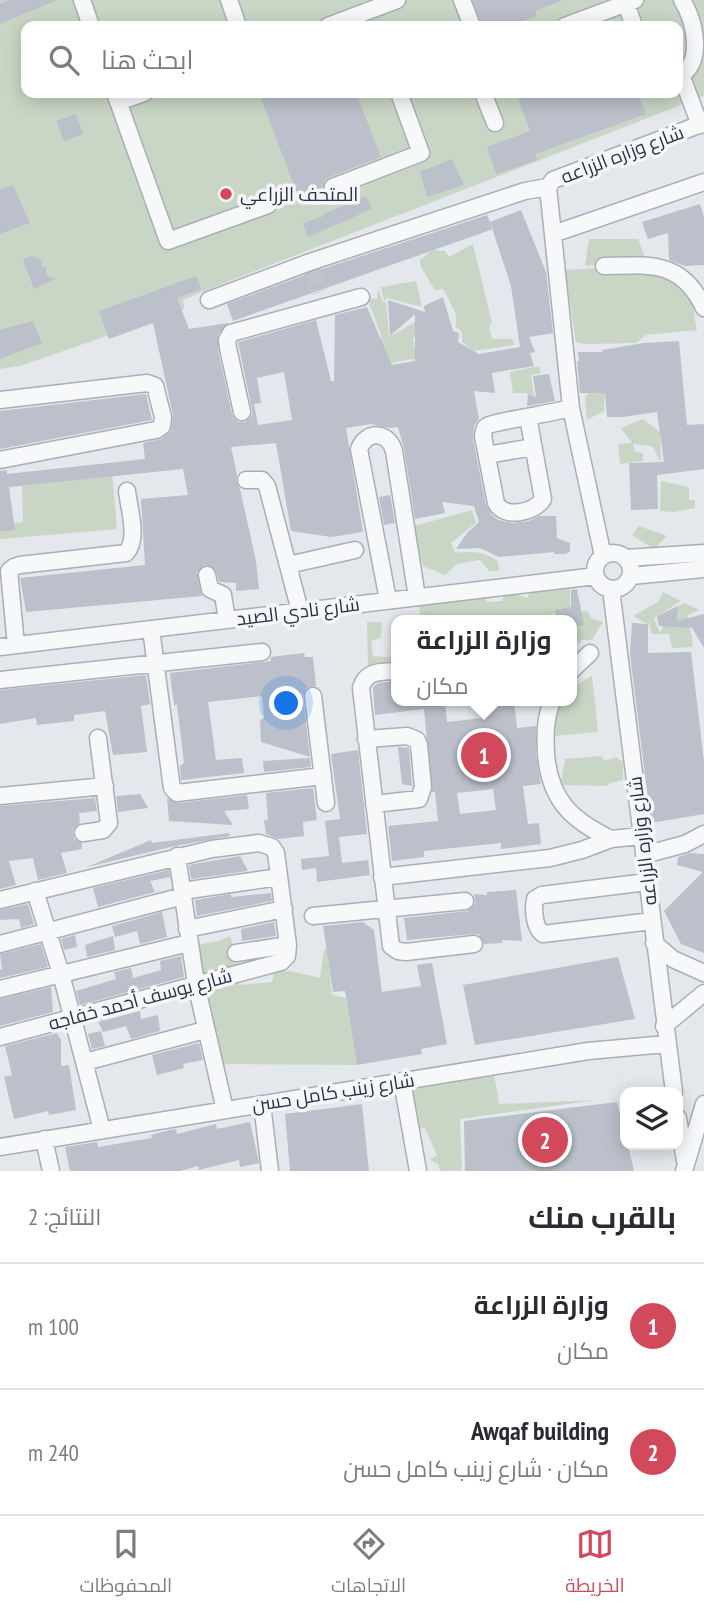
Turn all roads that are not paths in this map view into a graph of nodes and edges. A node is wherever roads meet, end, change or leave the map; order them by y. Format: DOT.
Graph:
graph roads {
  1 [pos="82,0"];
  2 [pos="229,0"];
  3 [pos="397,0"];
  4 [pos="462,0"];
  5 [pos="682,0"];
  6 [pos="631,2"];
  7 [pos="368,5"];
  8 [pos="89,21"];
  9 [pos="236,21"];
  10 [pos="338,21"];
  11 [pos="470,21"];
  12 [pos="579,21"];
  13 [pos="633,21"];
  14 [pos="683,74"];
  15 [pos="683,84"];
  16 [pos="117,98"];
  17 [pos="402,98"];
  18 [pos="485,98"];
  19 [pos="495,123"];
  20 [pos="702,124"];
  21 [pos="704,182"];
  22 [pos="333,187"];
  23 [pos="548,187"];
  24 [pos="268,205"];
  25 [pos="553,234"];
  26 [pos="604,267"];
  27 [pos="361,297"];
  28 [pos="702,298"];
  29 [pos="209,300"];
  30 [pos="0,400"];
  31 [pos="571,408"];
  32 [pos="242,412"];
  33 [pos="528,418"];
  34 [pos="533,447"];
  35 [pos="487,456"];
  36 [pos="0,460"];
  37 [pos="246,480"];
  38 [pos="127,491"];
  39 [pos="355,550"];
  40 [pos="410,551"];
  41 [pos="704,553"];
  42 [pos="379,556"];
  43 [pos="603,556"];
  44 [pos="626,558"];
  45 [pos="288,565"];
  46 [pos="704,569"];
  47 [pos="207,575"];
  48 [pos="596,576"];
  49 [pos="631,576"];
  50 [pos="611,589"];
  51 [pos="418,597"];
  52 [pos="388,600"];
  53 [pos="300,611"];
  54 [pos="227,620"];
  55 [pos="151,629"];
  56 [pos="8,646"];
  57 [pos="619,651"];
  58 [pos="262,652"];
  59 [pos="594,653"];
  60 [pos="577,655"];
  61 [pos="156,663"];
  62 [pos="577,666"];
  63 [pos="391,671"];
  64 [pos="0,680"];
  65 [pos="313,696"];
  66 [pos="550,706"];
  67 [pos="98,738"];
  68 [pos="366,739"];
  69 [pos="323,776"];
  70 [pos="105,786"];
  71 [pos="0,796"];
  72 [pos="327,803"];
  73 [pos="374,804"];
  74 [pos="83,833"];
  75 [pos="704,834"];
  76 [pos="641,836"];
  77 [pos="611,839"];
  78 [pos="643,855"];
  79 [pos="177,856"];
  80 [pos="279,877"];
  81 [pos="382,877"];
  82 [pos="647,882"];
  83 [pos="35,891"];
  84 [pos="182,893"];
  85 [pos="0,900"];
  86 [pos="465,901"];
  87 [pos="284,909"];
  88 [pos="386,909"];
  89 [pos="313,916"];
  90 [pos="652,921"];
  91 [pos="48,932"];
  92 [pos="188,936"];
  93 [pos="654,943"];
  94 [pos="0,944"];
  95 [pos="474,944"];
  96 [pos="288,945"];
  97 [pos="236,953"];
  98 [pos="704,973"];
  99 [pos="61,974"];
  100 [pos="196,984"];
  101 [pos="0,989"];
  102 [pos="704,993"];
  103 [pos="73,1017"];
  104 [pos="664,1026"];
  105 [pos="205,1030"];
  106 [pos="0,1037"];
  107 [pos="666,1044"];
  108 [pos="85,1062"];
  109 [pos="402,1081"];
  110 [pos="673,1087"];
  111 [pos="262,1104"];
  112 [pos="704,1104"];
  113 [pos="225,1110"];
  114 [pos="102,1130"];
  115 [pos="44,1139"];
  116 [pos="0,1147"];
  117 [pos="685,1167"];
  118 [pos="51,1171"];
  119 [pos="270,1171"];
  120 [pos="418,1171"];
  1 -- 8 [label="street"];
  2 -- 9 [label="street"];
  3 -- 7 [label="street"];
  4 -- 11 [label="street"];
  5 -- 14 [label="street"];
  6 -- 12 [label="street"];
  6 -- 13 [label="street"];
  7 -- 10 [label="street"];
  15 -- 20 [label="street"];
  16 -- 24 [label="street"];
  17 -- 22 [label="street"];
  18 -- 19 [label="street"];
  20 -- 23 [label="street, شارع وزاره الزراعه"];
  21 -- 25 [label="street"];
  23 -- 25 [label="street, شارع وزاره الزراعه"];
  23 -- 29 [label="street"];
  25 -- 31 [label="street, شارع وزاره الزراعه"];
  26 -- 28 [label="street"];
  27 -- 32 [label="street"];
  30 -- 36 [label="street"];
  31 -- 33 [label="street"];
  31 -- 43 [label="street, شارع وزاره الزراعه"];
  33 -- 34 [label="street"];
  33 -- 35 [label="street"];
  34 -- 35 [label="street"];
  34 -- 35 [label="street"];
  37 -- 45 [label="street"];
  38 -- 56 [label="street"];
  39 -- 45 [label="street"];
  40 -- 42 [label="street"];
  40 -- 42 [label="street"];
  40 -- 51 [label="street"];
  41 -- 44 [label="street"];
  42 -- 52 [label="street"];
  43 -- 44 [label="street"];
  43 -- 48 [label="street"];
  44 -- 49 [label="street"];
  45 -- 53 [label="street"];
  46 -- 49 [label="street"];
  47 -- 54 [label="street"];
  48 -- 50 [label="street"];
  48 -- 51 [label="street, شارع نادي الصيد"];
  49 -- 50 [label="street"];
  50 -- 57 [label="street, شارع وزاره الزراعه"];
  51 -- 52 [label="street, شارع نادي الصيد"];
  52 -- 53 [label="street, شارع نادي الصيد"];
  53 -- 54 [label="street, شارع نادي الصيد"];
  54 -- 55 [label="street, شارع نادي الصيد"];
  55 -- 56 [label="street, شارع نادي الصيد"];
  55 -- 61 [label="street"];
  57 -- 59 [label="street"];
  57 -- 76 [label="street, شارع وزاره الزراعه"];
  58 -- 61 [label="street"];
  59 -- 60 [label="street"];
  59 -- 62 [label="street"];
  61 -- 64 [label="street"];
  61 -- 69 [label="street"];
  63 -- 68 [label="street"];
  65 -- 69 [label="street"];
  66 -- 77 [label="street"];
  67 -- 70 [label="street"];
  68 -- 73 [label="street"];
  68 -- 73 [label="street"];
  69 -- 72 [label="street"];
  70 -- 71 [label="street"];
  70 -- 74 [label="street"];
  73 -- 81 [label="street"];
  75 -- 78 [label="street"];
  76 -- 77 [label="street"];
  76 -- 78 [label="street, شارع وزاره الزراعه"];
  77 -- 81 [label="street"];
  78 -- 82 [label="street, شارع وزاره الزراعه"];
  79 -- 80 [label="street"];
  79 -- 83 [label="street"];
  79 -- 84 [label="street"];
  80 -- 84 [label="street"];
  80 -- 87 [label="street"];
  81 -- 88 [label="street"];
  82 -- 90 [label="street, شارع وزاره الزراعه"];
  82 -- 90 [label="street"];
  83 -- 85 [label="street"];
  83 -- 91 [label="street"];
  84 -- 91 [label="street"];
  84 -- 92 [label="street"];
  86 -- 88 [label="street"];
  87 -- 92 [label="street"];
  87 -- 96 [label="street"];
  88 -- 89 [label="street"];
  88 -- 95 [label="street"];
  90 -- 93 [label="street, شارع وزاره الزراعه"];
  91 -- 94 [label="street"];
  91 -- 99 [label="street"];
  92 -- 99 [label="street"];
  92 -- 100 [label="street"];
  93 -- 98 [label="street"];
  93 -- 104 [label="street, شارع وزاره الزراعه"];
  96 -- 97 [label="street"];
  96 -- 100 [label="street, شارع يوسف أحمد خفاجه"];
  99 -- 101 [label="street"];
  99 -- 103 [label="street"];
  100 -- 103 [label="street, شارع يوسف أحمد خفاجه"];
  100 -- 105 [label="street"];
  102 -- 104 [label="street"];
  103 -- 106 [label="street, شارع يوسف أحمد خفاجه"];
  103 -- 108 [label="street"];
  104 -- 107 [label="street, شارع وزاره الزراعه"];
  105 -- 108 [label="street"];
  105 -- 113 [label="street"];
  107 -- 109 [label="street, شارع زينب كامل حسن"];
  107 -- 110 [label="street, شارع وزاره الزراعه"];
  108 -- 114 [label="street"];
  109 -- 111 [label="street, شارع زينب كامل حسن"];
  109 -- 120 [label="street"];
  111 -- 113 [label="street, شارع زينب كامل حسن"];
  111 -- 119 [label="street"];
  112 -- 117 [label="street"];
  113 -- 114 [label="street, شارع زينب كامل حسن"];
  114 -- 115 [label="street, شارع زينب كامل حسن"];
  115 -- 116 [label="street, شارع زينب كامل حسن"];
  115 -- 118 [label="street"];
}
